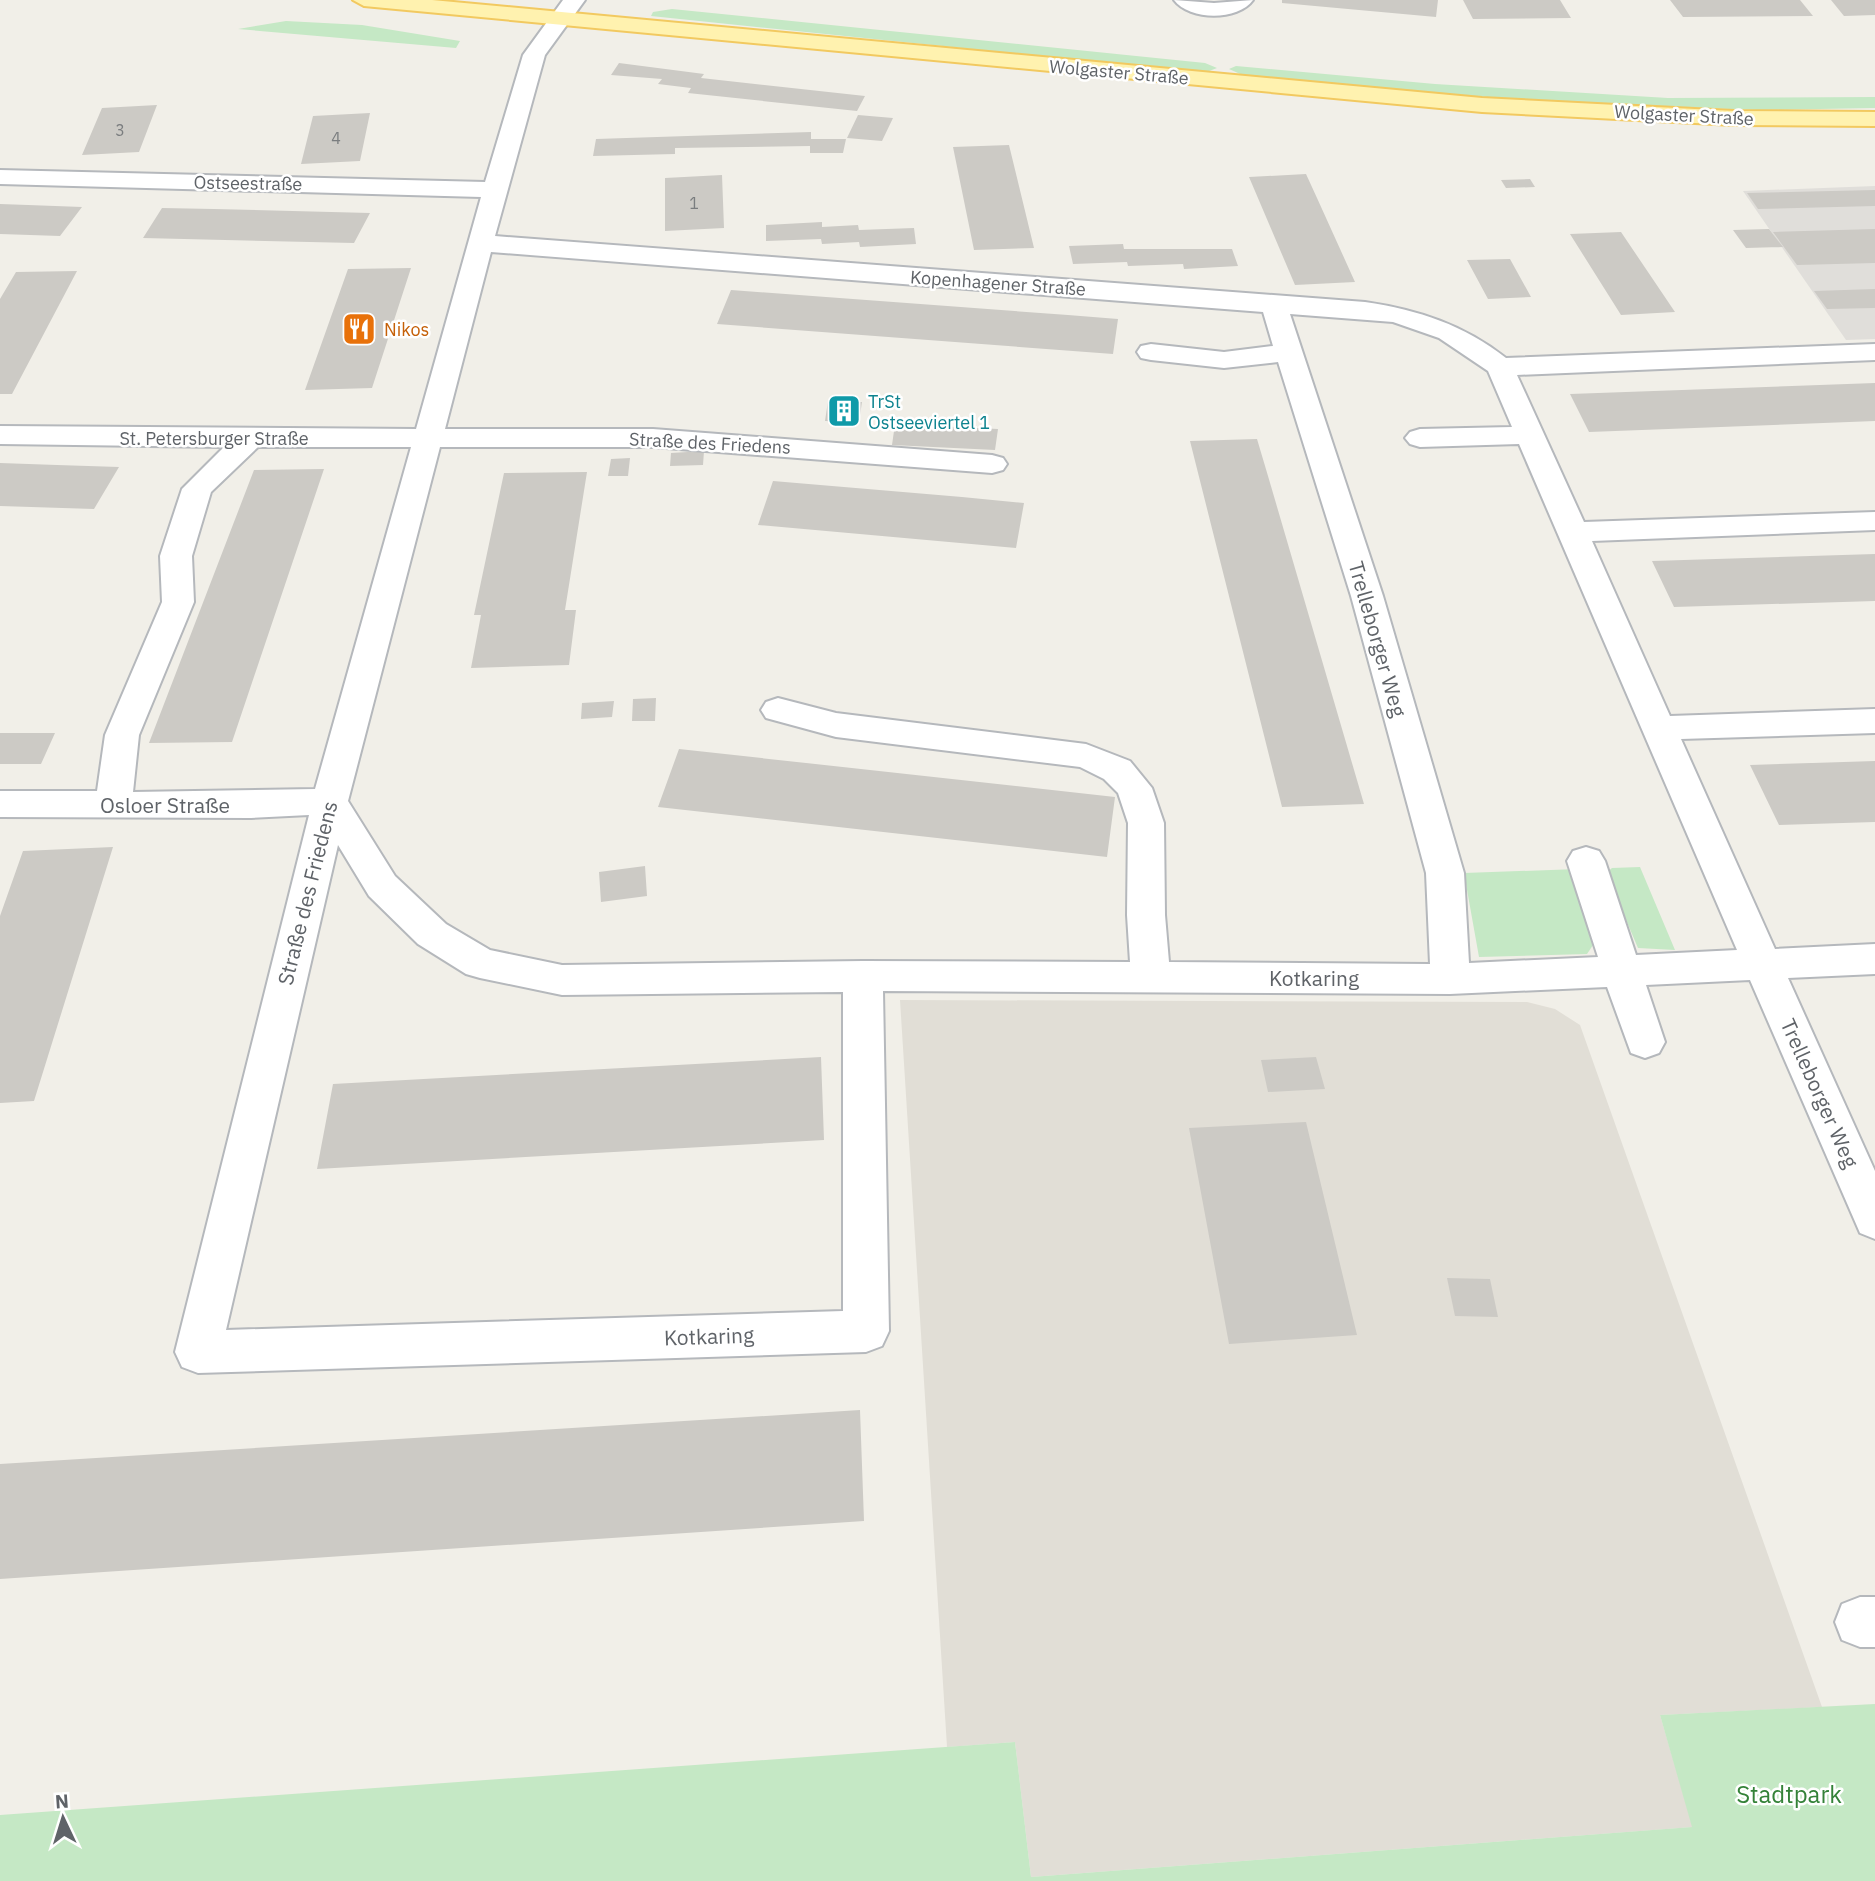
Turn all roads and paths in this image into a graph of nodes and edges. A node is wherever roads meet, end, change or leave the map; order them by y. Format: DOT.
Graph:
graph roads {
  1 [pos="364,0"];
  2 [pos="574,0"];
  3 [pos="1185,0"];
  4 [pos="1242,0"];
  5 [pos="559,21"];
  6 [pos="1875,119"];
  7 [pos="0,177"];
  8 [pos="495,190"];
  9 [pos="481,243"];
  10 [pos="1273,305"];
  11 [pos="1151,352"];
  12 [pos="1875,352"];
  13 [pos="1289,354"];
  14 [pos="1500,367"];
  15 [pos="0,435"];
  16 [pos="1530,435"];
  17 [pos="428,436"];
  18 [pos="251,438"];
  19 [pos="1420,438"];
  20 [pos="992,464"];
  21 [pos="1875,521"];
  22 [pos="1572,532"];
  23 [pos="778,710"];
  24 [pos="1875,721"];
  25 [pos="1659,728"];
  26 [pos="330,801"];
  27 [pos="0,804"];
  28 [pos="113,804"];
  29 [pos="1586,861"];
  30 [pos="1875,959"];
  31 [pos="1764,966"];
  32 [pos="1623,971"];
  33 [pos="863,976"];
  34 [pos="1151,976"];
  35 [pos="1450,978"];
  36 [pos="1646,1042"];
  37 [pos="1875,1220"];
  38 [pos="198,1352"];
  1 -- 5 [label="main road, Wolgaster Straße"];
  2 -- 5 [label="street, Straße des Friedens"];
  3 -- 4 [label="street"];
  5 -- 6 [label="main road, Wolgaster Straße"];
  5 -- 8 [label="street, Straße des Friedens"];
  7 -- 8 [label="street, Ostseestraße"];
  8 -- 9 [label="street, Straße des Friedens"];
  9 -- 10 [label="street, Kopenhagener Straße"];
  9 -- 17 [label="street, Straße des Friedens"];
  10 -- 13 [label="street, Trelleborger Weg"];
  10 -- 14 [label="street, Kopenhagener Straße"];
  11 -- 13 [label="street"];
  12 -- 14 [label="street"];
  13 -- 35 [label="street, Trelleborger Weg"];
  14 -- 16 [label="street, Trelleborger Weg"];
  15 -- 18 [label="street, St. Petersburger Straße"];
  16 -- 19 [label="street"];
  16 -- 22 [label="street, Trelleborger Weg"];
  17 -- 18 [label="street, St. Petersburger Straße"];
  17 -- 20 [label="street, Straße des Friedens"];
  17 -- 26 [label="street, Straße des Friedens"];
  18 -- 28 [label="street"];
  21 -- 22 [label="street"];
  22 -- 25 [label="street, Trelleborger Weg"];
  23 -- 34 [label="street"];
  24 -- 25 [label="street"];
  25 -- 31 [label="street, Trelleborger Weg"];
  26 -- 28 [label="street, Osloer Straße"];
  26 -- 33 [label="street, Kotkaring"];
  26 -- 38 [label="street, Straße des Friedens"];
  27 -- 28 [label="street, Osloer Straße"];
  29 -- 32 [label="street"];
  30 -- 31 [label="street"];
  31 -- 32 [label="street, Kotkaring"];
  31 -- 37 [label="street, Trelleborger Weg"];
  32 -- 35 [label="street, Kotkaring"];
  32 -- 36 [label="street"];
  33 -- 34 [label="street, Kotkaring"];
  33 -- 38 [label="street, Kotkaring"];
  34 -- 35 [label="street, Kotkaring"];
}
